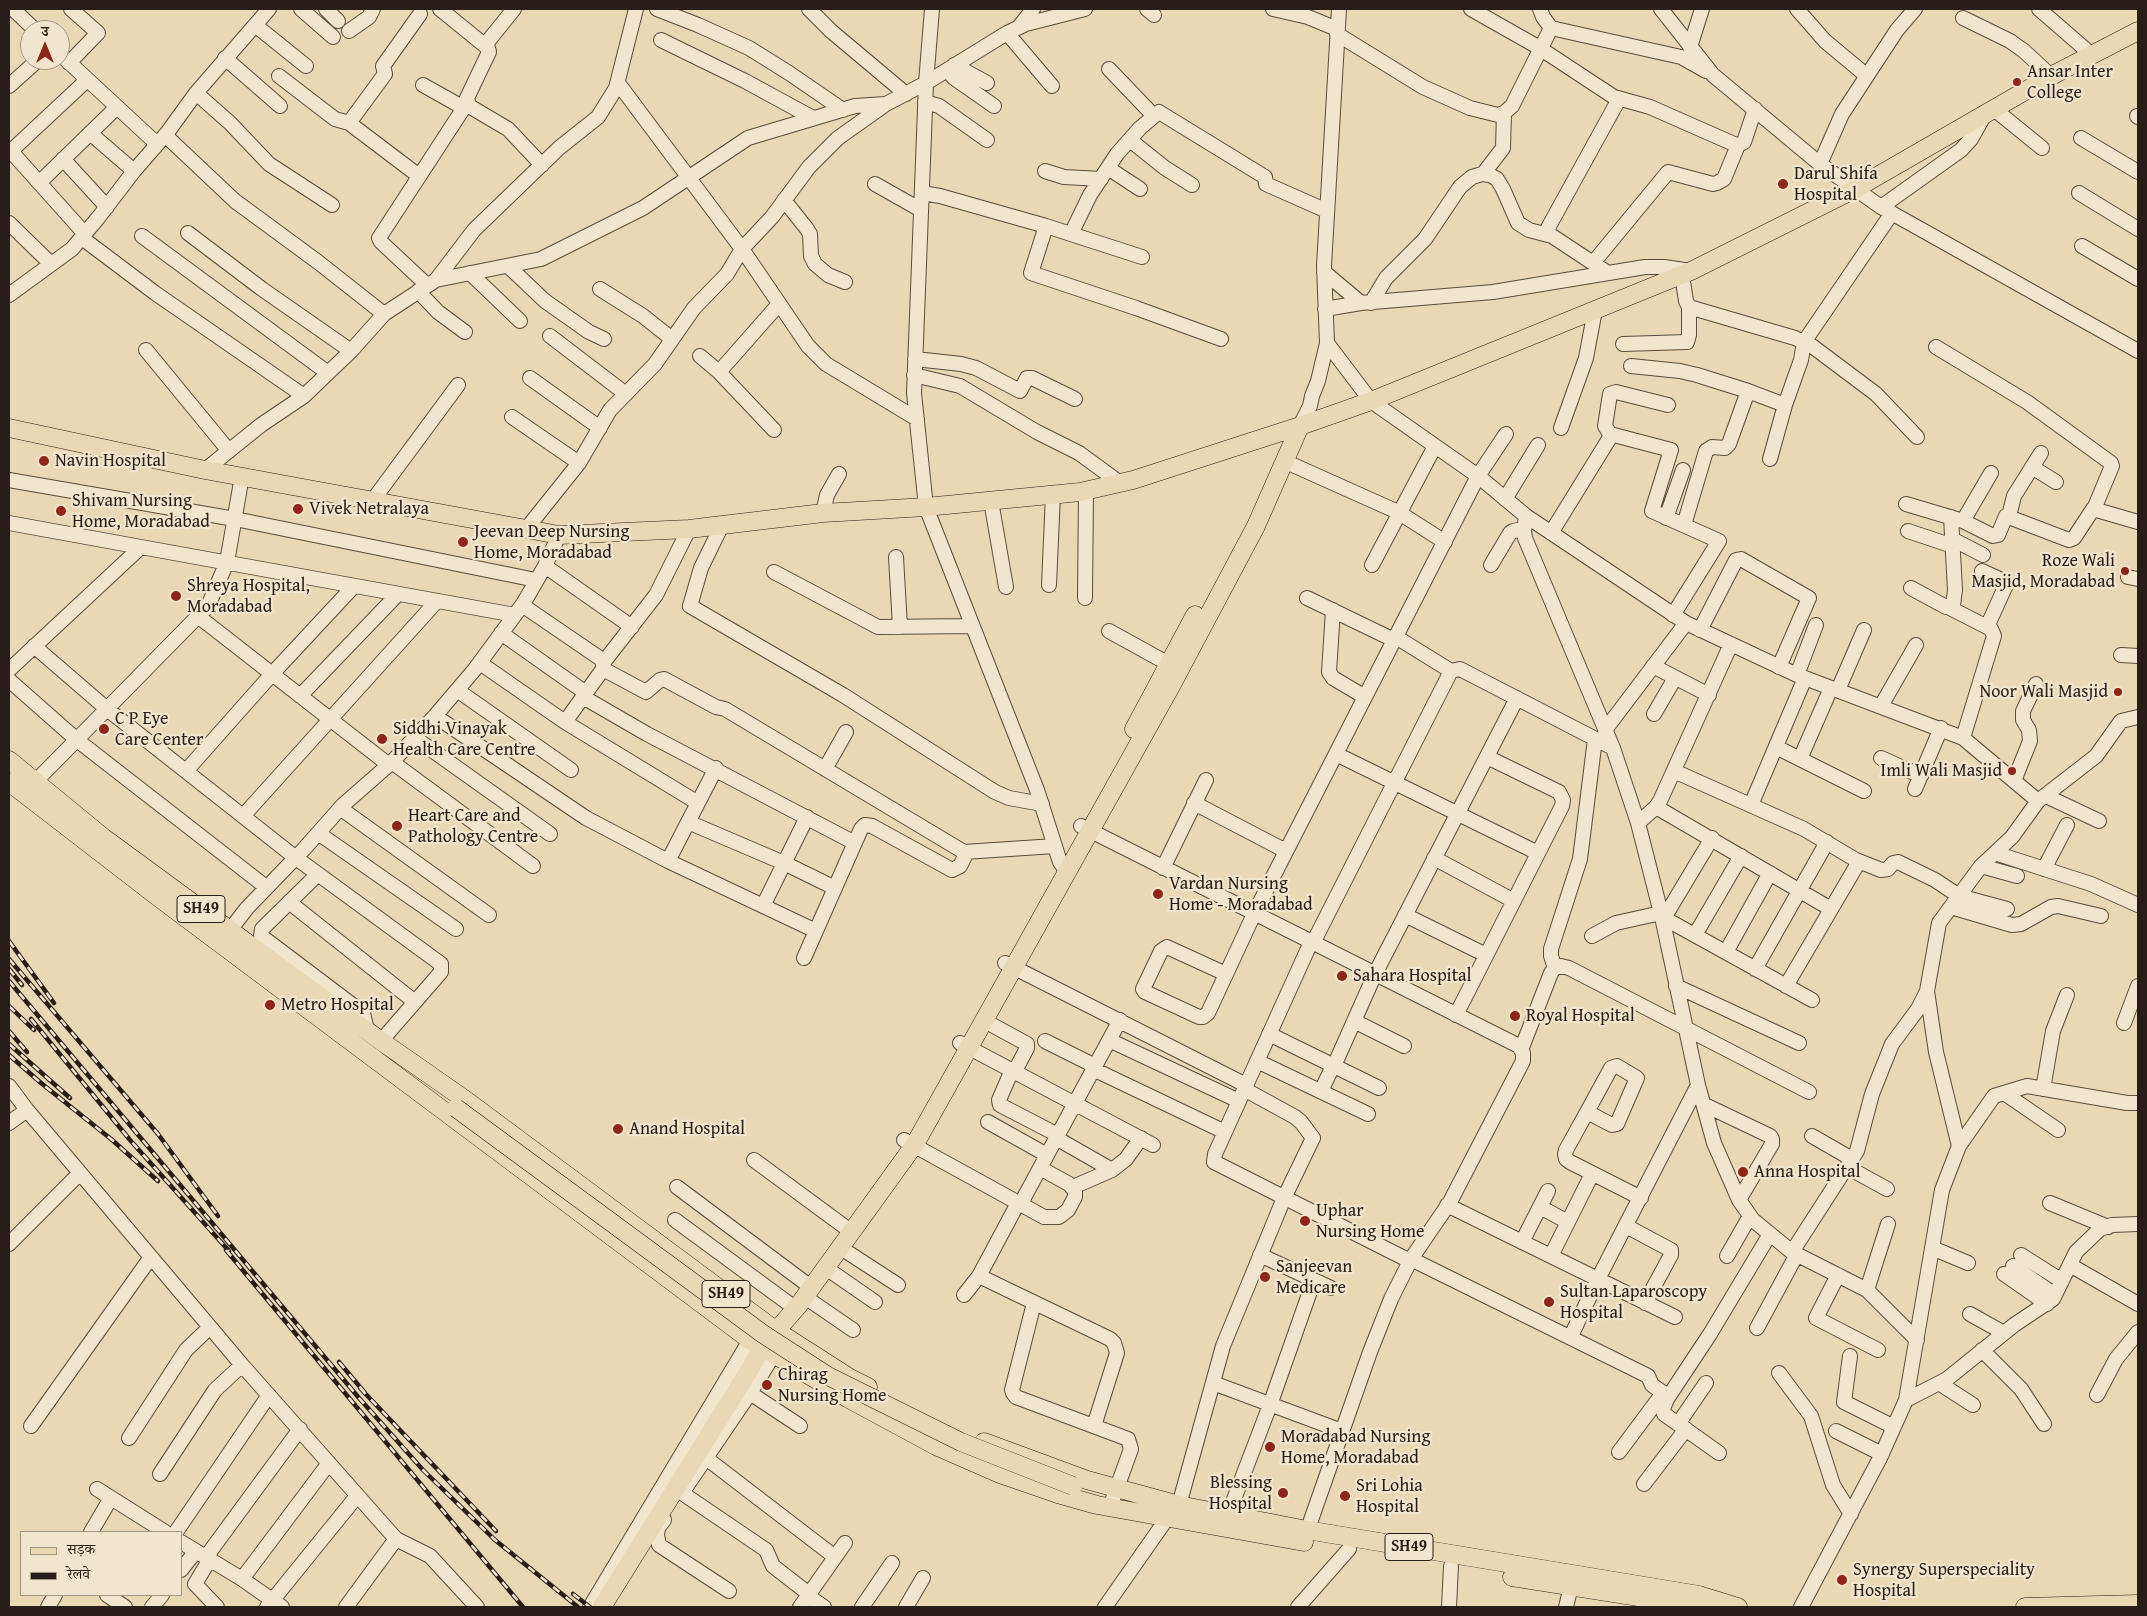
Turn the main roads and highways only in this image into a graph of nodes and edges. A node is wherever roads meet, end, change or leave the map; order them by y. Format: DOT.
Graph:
graph roads {
  1 [pos="2138,31"];
  2 [pos="9,428"];
  3 [pos="1293,429"];
  4 [pos="1174,666"];
  5 [pos="9,760"];
  6 [pos="9,782"];
  7 [pos="1009,965"];
  8 [pos="964,1045"];
  9 [pos="405,1058"];
  10 [pos="392,1072"];
  11 [pos="411,1075"];
  12 [pos="862,1211"];
  13 [pos="804,1290"];
  14 [pos="778,1327"];
  15 [pos="762,1347"];
  16 [pos="1109,1486"];
  17 [pos="1078,1488"];
  18 [pos="1104,1506"];
  19 [pos="1173,1511"];
  20 [pos="1305,1536"];
  21 [pos="1628,1602"];
  22 [pos="2138,1604"];
  23 [pos="602,1607"];
  24 [pos="1702,1607"];
  25 [pos="1712,1607"];
  26 [pos="1735,1607"];
  27 [pos="2024,1607"];
  1 -- 3 [label="main road"];
  2 -- 3 [label="main road"];
  3 -- 4 [label="main road"];
  3 -- 4 [label="main road"];
  4 -- 7 [label="main road"];
  5 -- 9 [label="main road, SH49"];
  6 -- 10 [label="main road, SH49"];
  7 -- 8 [label="main road"];
  7 -- 8 [label="main road"];
  8 -- 12 [label="main road"];
  9 -- 11 [label="main road"];
  9 -- 14 [label="main road, SH49"];
  10 -- 11 [label="main road"];
  10 -- 15 [label="main road, SH49"];
  11 -- 17 [label="main road, SH49, bridge"];
  12 -- 13 [label="main road"];
  12 -- 13 [label="main road"];
  13 -- 14 [label="main road"];
  13 -- 14 [label="main road"];
  14 -- 15 [label="main road"];
  14 -- 16 [label="main road, SH49"];
  15 -- 18 [label="main road, SH49"];
  15 -- 23 [label="main road"];
  16 -- 17 [label="main road"];
  16 -- 19 [label="main road, SH49"];
  17 -- 18 [label="main road, SH49"];
  18 -- 19 [label="main road, SH49"];
  19 -- 20 [label="main road, SH49"];
  19 -- 20 [label="main road, SH49"];
  20 -- 21 [label="main road, SH49"];
  20 -- 26 [label="main road, SH49"];
  21 -- 24 [label="main road, SH49"];
  22 -- 27 [label="main road"];
  25 -- 26 [label="main road, SH49"];
}
